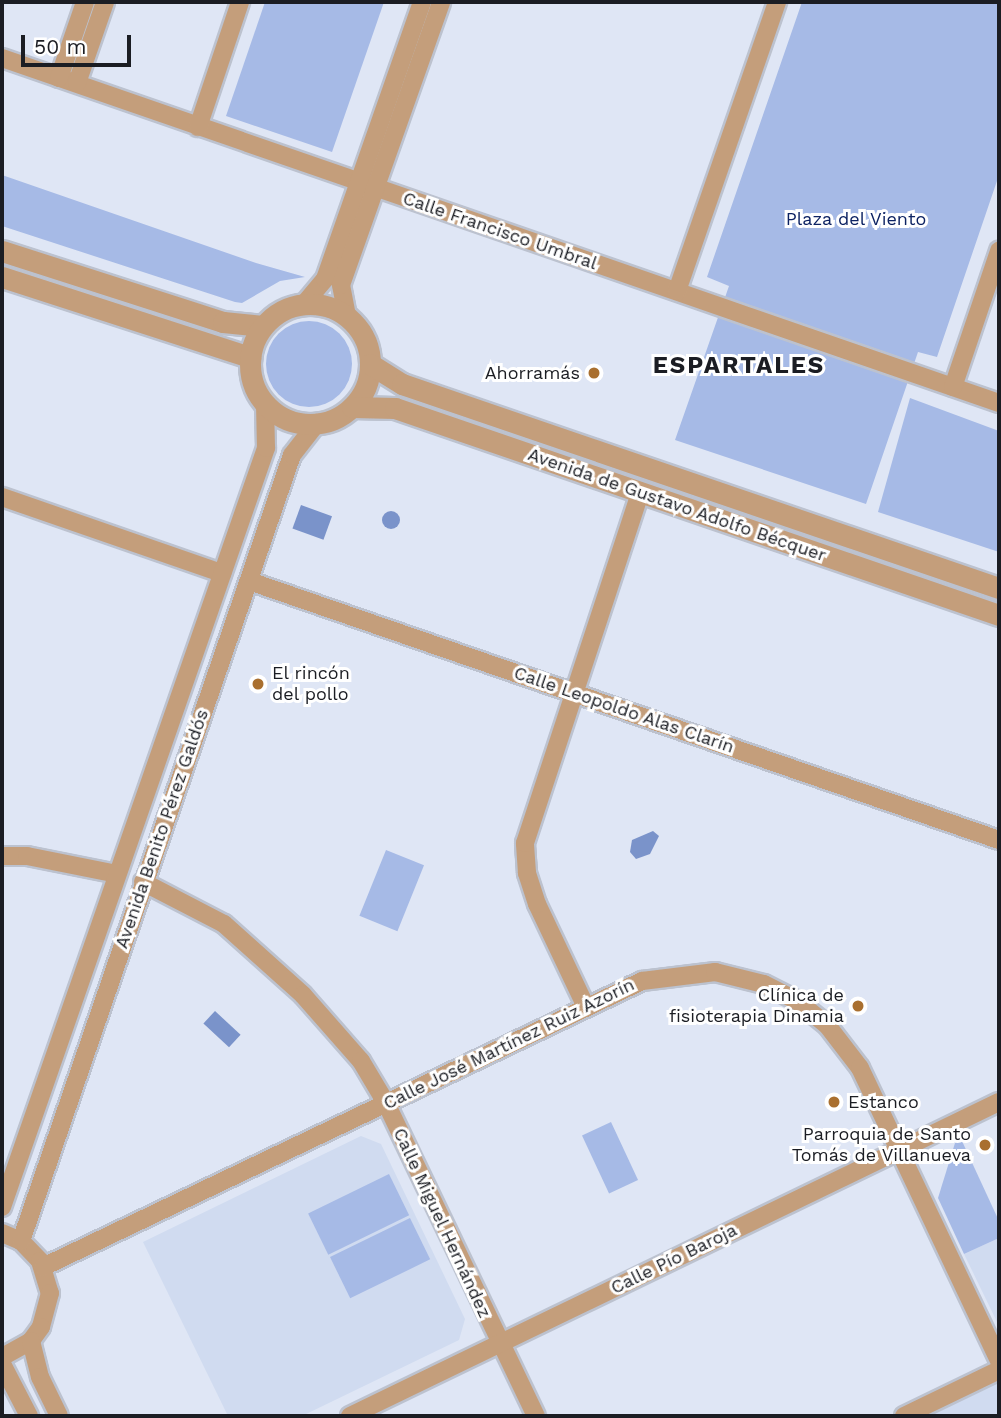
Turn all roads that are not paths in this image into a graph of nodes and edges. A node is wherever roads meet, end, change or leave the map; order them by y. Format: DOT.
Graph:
graph roads {
  1 [pos="85,2"];
  2 [pos="104,2"];
  3 [pos="240,2"];
  4 [pos="422,2"];
  5 [pos="441,2"];
  6 [pos="777,2"];
  7 [pos="2,58"];
  8 [pos="59,78"];
  9 [pos="77,83"];
  10 [pos="198,127"];
  11 [pos="368,184"];
  12 [pos="2,251"];
  13 [pos="999,251"];
  14 [pos="2,277"];
  15 [pos="677,292"];
  16 [pos="304,304"];
  17 [pos="347,316"];
  18 [pos="263,326"];
  19 [pos="250,357"];
  20 [pos="370,364"];
  21 [pos="953,387"];
  22 [pos="265,403"];
  23 [pos="999,403"];
  24 [pos="352,407"];
  25 [pos="317,423"];
  26 [pos="640,493"];
  27 [pos="2,496"];
  28 [pos="222,573"];
  29 [pos="249,581"];
  30 [pos="999,588"];
  31 [pos="999,615"];
  32 [pos="574,693"];
  33 [pos="999,840"];
  34 [pos="2,856"];
  35 [pos="117,874"];
  36 [pos="143,882"];
  37 [pos="586,1007"];
  38 [pos="999,1102"];
  39 [pos="386,1103"];
  40 [pos="900,1150"];
  41 [pos="2,1207"];
  42 [pos="2,1233"];
  43 [pos="21,1241"];
  44 [pos="43,1267"];
  45 [pos="31,1341"];
  46 [pos="499,1344"];
  47 [pos="2,1357"];
  48 [pos="999,1362"];
  49 [pos="2,1364"];
  50 [pos="999,1370"];
  51 [pos="29,1416"];
  52 [pos="59,1416"];
  53 [pos="350,1416"];
  54 [pos="536,1416"];
  55 [pos="904,1416"];
  1 -- 8 [label="street"];
  2 -- 9 [label="street"];
  3 -- 10 [label="street"];
  4 -- 11 [label="street"];
  5 -- 11 [label="street"];
  6 -- 15 [label="street"];
  7 -- 8 [label="street, Calle Francisco Umbral"];
  8 -- 9 [label="street, Calle Francisco Umbral"];
  9 -- 10 [label="street, Calle Francisco Umbral"];
  10 -- 11 [label="street, Calle Francisco Umbral"];
  11 -- 15 [label="street, Calle Francisco Umbral"];
  11 -- 16 [label="street"];
  11 -- 17 [label="street"];
  12 -- 18 [label="street"];
  13 -- 21 [label="street"];
  14 -- 19 [label="street"];
  15 -- 21 [label="street, Calle Francisco Umbral"];
  16 -- 17 [label="street"];
  16 -- 18 [label="street"];
  17 -- 20 [label="street"];
  18 -- 19 [label="street"];
  19 -- 22 [label="street"];
  20 -- 24 [label="street"];
  20 -- 30 [label="street, Avenida de Gustavo Adolfo Bécquer"];
  21 -- 23 [label="street, Calle Francisco Umbral"];
  22 -- 25 [label="street"];
  22 -- 28 [label="street, Avenida Benito Pérez Galdós"];
  24 -- 25 [label="street"];
  24 -- 26 [label="street, Avenida de Gustavo Adolfo Bécquer"];
  25 -- 29 [label="street, Avenida Benito Pérez Galdós"];
  26 -- 31 [label="street, Avenida de Gustavo Adolfo Bécquer"];
  26 -- 32 [label="street"];
  27 -- 28 [label="street"];
  28 -- 35 [label="street, Avenida Benito Pérez Galdós"];
  29 -- 32 [label="street, Calle Leopoldo Alas Clarín"];
  29 -- 36 [label="street, Avenida Benito Pérez Galdós"];
  32 -- 33 [label="street, Calle Leopoldo Alas Clarín"];
  32 -- 37 [label="street"];
  34 -- 35 [label="street"];
  35 -- 41 [label="street, Avenida Benito Pérez Galdós"];
  36 -- 39 [label="street, Calle Miguel Hernández"];
  36 -- 43 [label="street, Avenida Benito Pérez Galdós"];
  37 -- 39 [label="street, Calle José Martínez Ruiz Azorín"];
  37 -- 40 [label="street, Calle José Martínez Ruiz Azorín"];
  38 -- 40 [label="street, Calle Pío Baroja"];
  39 -- 44 [label="street, Calle José Martínez Ruiz Azorín"];
  39 -- 46 [label="street, Calle Miguel Hernández"];
  40 -- 46 [label="street, Calle Pío Baroja"];
  40 -- 48 [label="street, Calle José Martínez Ruiz Azorín"];
  42 -- 43 [label="street"];
  43 -- 44 [label="street"];
  44 -- 45 [label="street"];
  45 -- 47 [label="street"];
  45 -- 52 [label="street"];
  46 -- 53 [label="street, Calle Pío Baroja"];
  46 -- 54 [label="street, Calle Miguel Hernández"];
  49 -- 51 [label="street"];
  50 -- 55 [label="street"];
}
